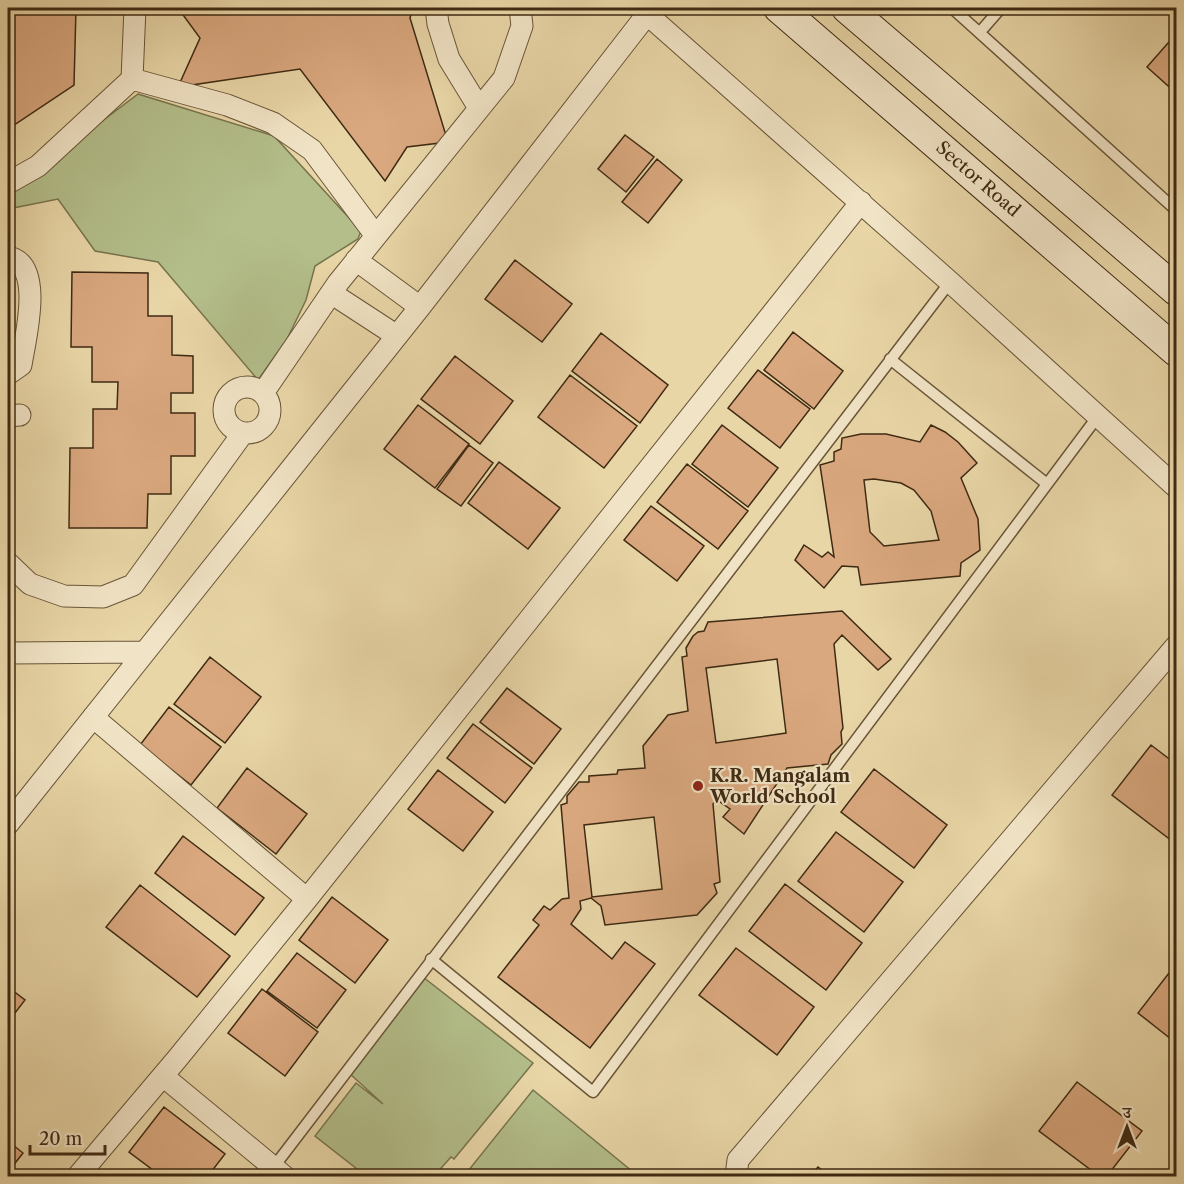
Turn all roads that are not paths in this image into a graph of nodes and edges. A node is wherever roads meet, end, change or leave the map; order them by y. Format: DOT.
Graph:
graph roads {
  1 [pos="135,8"];
  2 [pos="436,8"];
  3 [pos="520,8"];
  4 [pos="779,8"];
  5 [pos="847,8"];
  6 [pos="952,8"];
  7 [pos="1001,8"];
  8 [pos="647,10"];
  9 [pos="980,32"];
  10 [pos="132,80"];
  11 [pos="479,108"];
  12 [pos="8,183"];
  13 [pos="861,202"];
  14 [pos="1176,210"];
  15 [pos="376,236"];
  16 [pos="8,257"];
  17 [pos="356,260"];
  18 [pos="950,282"];
  19 [pos="1176,290"];
  20 [pos="331,293"];
  21 [pos="420,307"];
  22 [pos="397,336"];
  23 [pos="1176,351"];
  24 [pos="890,359"];
  25 [pos="8,374"];
  26 [pos="263,393"];
  27 [pos="1098,416"];
  28 [pos="243,433"];
  29 [pos="1047,484"];
  30 [pos="1176,487"];
  31 [pos="8,563"];
  32 [pos="1176,646"];
  33 [pos="144,652"];
  34 [pos="8,653"];
  35 [pos="93,717"];
  36 [pos="8,824"];
  37 [pos="307,899"];
  38 [pos="431,959"];
  39 [pos="163,1076"];
  40 [pos="279,1172"];
  41 [pos="78,1176"];
  42 [pos="736,1176"];
  1 -- 10 [label="street"];
  2 -- 11 [label="street"];
  3 -- 11 [label="street"];
  4 -- 23 [label="main road, Sector Road"];
  5 -- 19 [label="main road"];
  6 -- 9 [label="lane"];
  7 -- 9 [label="lane"];
  8 -- 13 [label="street"];
  8 -- 21 [label="street"];
  9 -- 14 [label="lane"];
  10 -- 12 [label="street"];
  10 -- 15 [label="street"];
  11 -- 15 [label="street"];
  13 -- 18 [label="street"];
  13 -- 37 [label="street"];
  15 -- 17 [label="street"];
  16 -- 25 [label="street"];
  17 -- 20 [label="street"];
  17 -- 21 [label="street"];
  18 -- 24 [label="lane"];
  18 -- 27 [label="street"];
  20 -- 22 [label="street"];
  20 -- 26 [label="street"];
  21 -- 22 [label="street"];
  22 -- 33 [label="street"];
  24 -- 29 [label="lane"];
  24 -- 38 [label="lane"];
  26 -- 28 [label="street"];
  26 -- 28 [label="street"];
  27 -- 29 [label="lane"];
  27 -- 30 [label="street"];
  28 -- 31 [label="street"];
  29 -- 38 [label="lane"];
  32 -- 42 [label="street"];
  33 -- 34 [label="street"];
  33 -- 35 [label="street"];
  35 -- 36 [label="street"];
  35 -- 37 [label="street"];
  37 -- 39 [label="street"];
  38 -- 40 [label="lane"];
  39 -- 40 [label="street"];
  39 -- 41 [label="street"];
}
